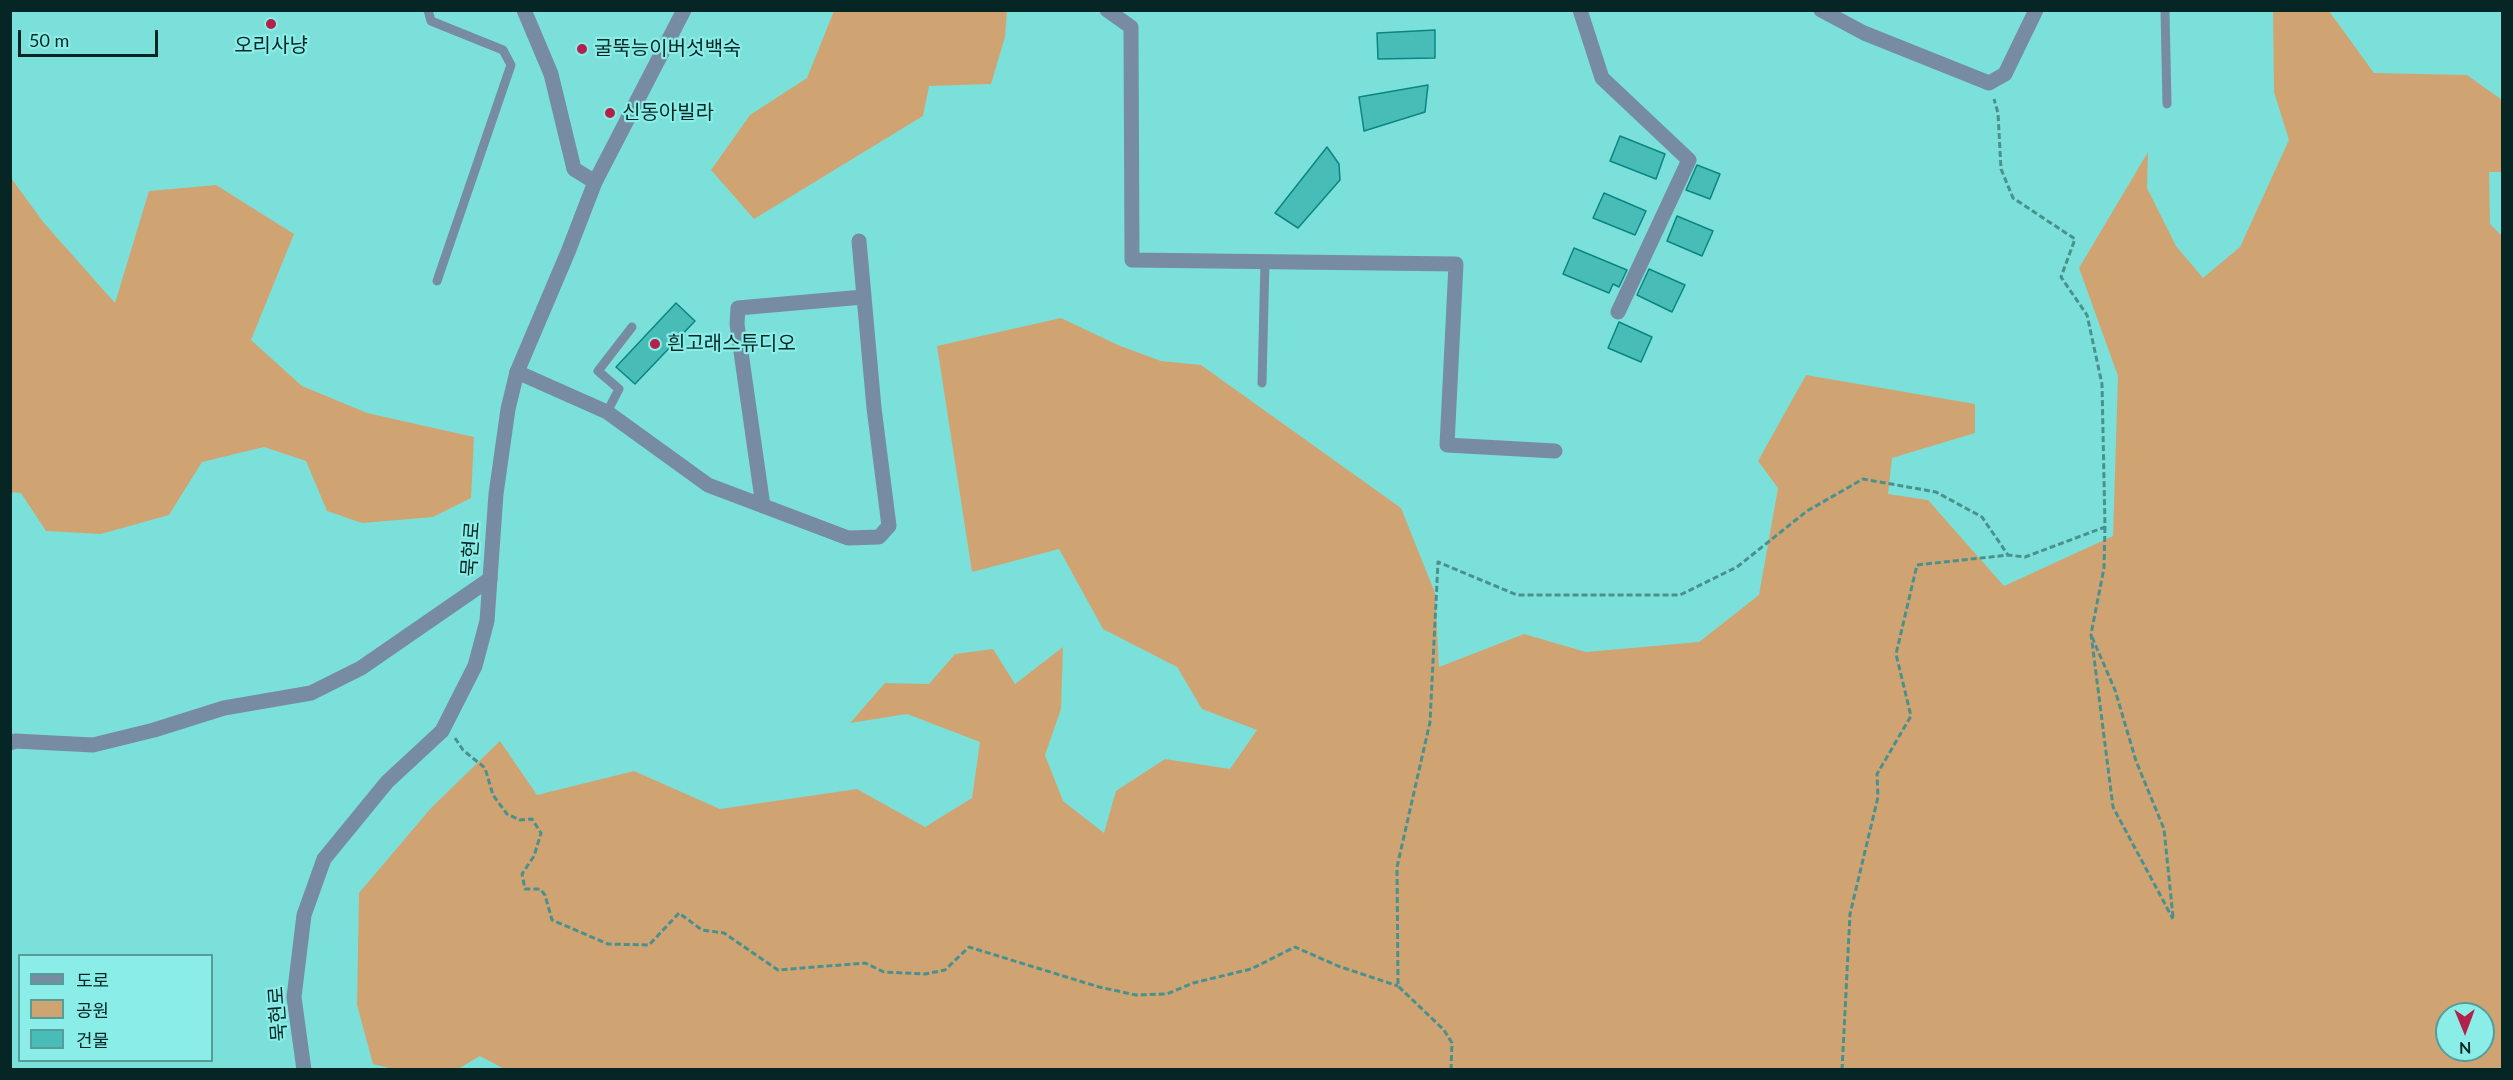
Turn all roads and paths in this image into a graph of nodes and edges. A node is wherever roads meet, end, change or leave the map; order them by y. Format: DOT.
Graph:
graph roads {
  1 [pos="428,10"];
  2 [pos="524,10"];
  3 [pos="684,10"];
  4 [pos="1107,10"];
  5 [pos="1580,10"];
  6 [pos="1821,10"];
  7 [pos="2036,10"];
  8 [pos="2165,10"];
  9 [pos="1989,83"];
  10 [pos="2167,104"];
  11 [pos="595,182"];
  12 [pos="859,241"];
  13 [pos="1265,262"];
  14 [pos="437,281"];
  15 [pos="863,297"];
  16 [pos="1618,312"];
  17 [pos="632,327"];
  18 [pos="517,372"];
  19 [pos="1262,383"];
  20 [pos="607,412"];
  21 [pos="1555,452"];
  22 [pos="763,506"];
  23 [pos="2105,527"];
  24 [pos="2008,555"];
  25 [pos="490,579"];
  26 [pos="2091,634"];
  27 [pos="442,731"];
  28 [pos="10,743"];
  29 [pos="1398,986"];
  30 [pos="304,1070"];
  31 [pos="1451,1070"];
  32 [pos="1842,1070"];
  1 -- 14 [label="lane"];
  2 -- 11 [label="street"];
  3 -- 11 [label="street, 묵현로"];
  4 -- 13 [label="street"];
  5 -- 16 [label="street"];
  6 -- 9 [label="street"];
  7 -- 9 [label="street"];
  8 -- 10 [label="lane"];
  9 -- 23 [label="path"];
  11 -- 18 [label="street, 묵현로"];
  12 -- 15 [label="street"];
  13 -- 19 [label="lane"];
  13 -- 21 [label="street"];
  15 -- 22 [label="street"];
  15 -- 22 [label="street"];
  17 -- 20 [label="lane"];
  18 -- 20 [label="street"];
  18 -- 25 [label="street, 묵현로"];
  20 -- 22 [label="street"];
  23 -- 24 [label="path"];
  23 -- 26 [label="path"];
  24 -- 29 [label="path"];
  24 -- 32 [label="path"];
  25 -- 27 [label="street, 묵현로"];
  25 -- 28 [label="street"];
  26 -- 26 [label="path"];
  27 -- 29 [label="path"];
  27 -- 30 [label="street, 묵현로"];
  29 -- 31 [label="path"];
}
